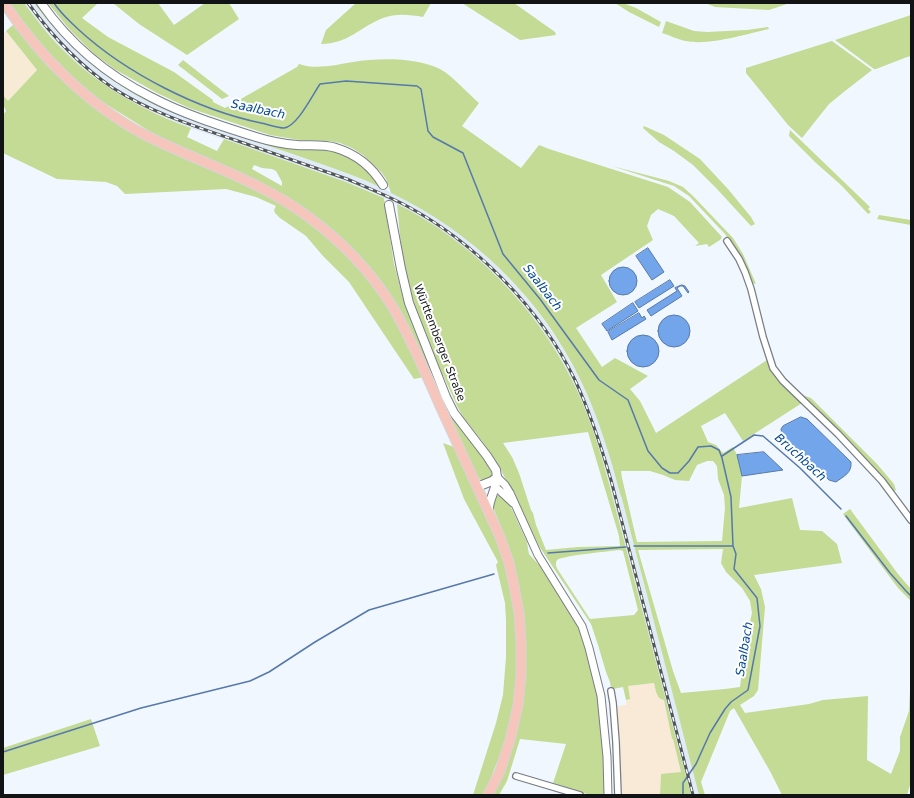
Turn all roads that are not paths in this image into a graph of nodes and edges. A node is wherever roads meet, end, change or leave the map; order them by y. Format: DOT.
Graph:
graph roads {
  1 [pos="4,3"];
  2 [pos="41,3"];
  3 [pos="383,185"];
  4 [pos="389,205"];
  5 [pos="727,241"];
  6 [pos="497,477"];
  7 [pos="495,487"];
  8 [pos="479,491"];
  9 [pos="516,506"];
  10 [pos="488,512"];
  11 [pos="911,520"];
  12 [pos="611,691"];
  13 [pos="516,776"];
  14 [pos="488,795"];
  15 [pos="580,795"];
  16 [pos="608,795"];
  17 [pos="618,795"];
  1 -- 8 [label="main road"];
  2 -- 3 [label="main road"];
  4 -- 6 [label="main road, Württemberger Straße"];
  5 -- 11 [label="street"];
  6 -- 7 [label="main road"];
  6 -- 8 [label="main road"];
  6 -- 9 [label="street"];
  7 -- 8 [label="main road"];
  7 -- 9 [label="street"];
  7 -- 10 [label="main road"];
  8 -- 10 [label="main road"];
  9 -- 16 [label="street"];
  10 -- 14 [label="main road"];
  12 -- 17 [label="street"];
  13 -- 15 [label="street"];
}
